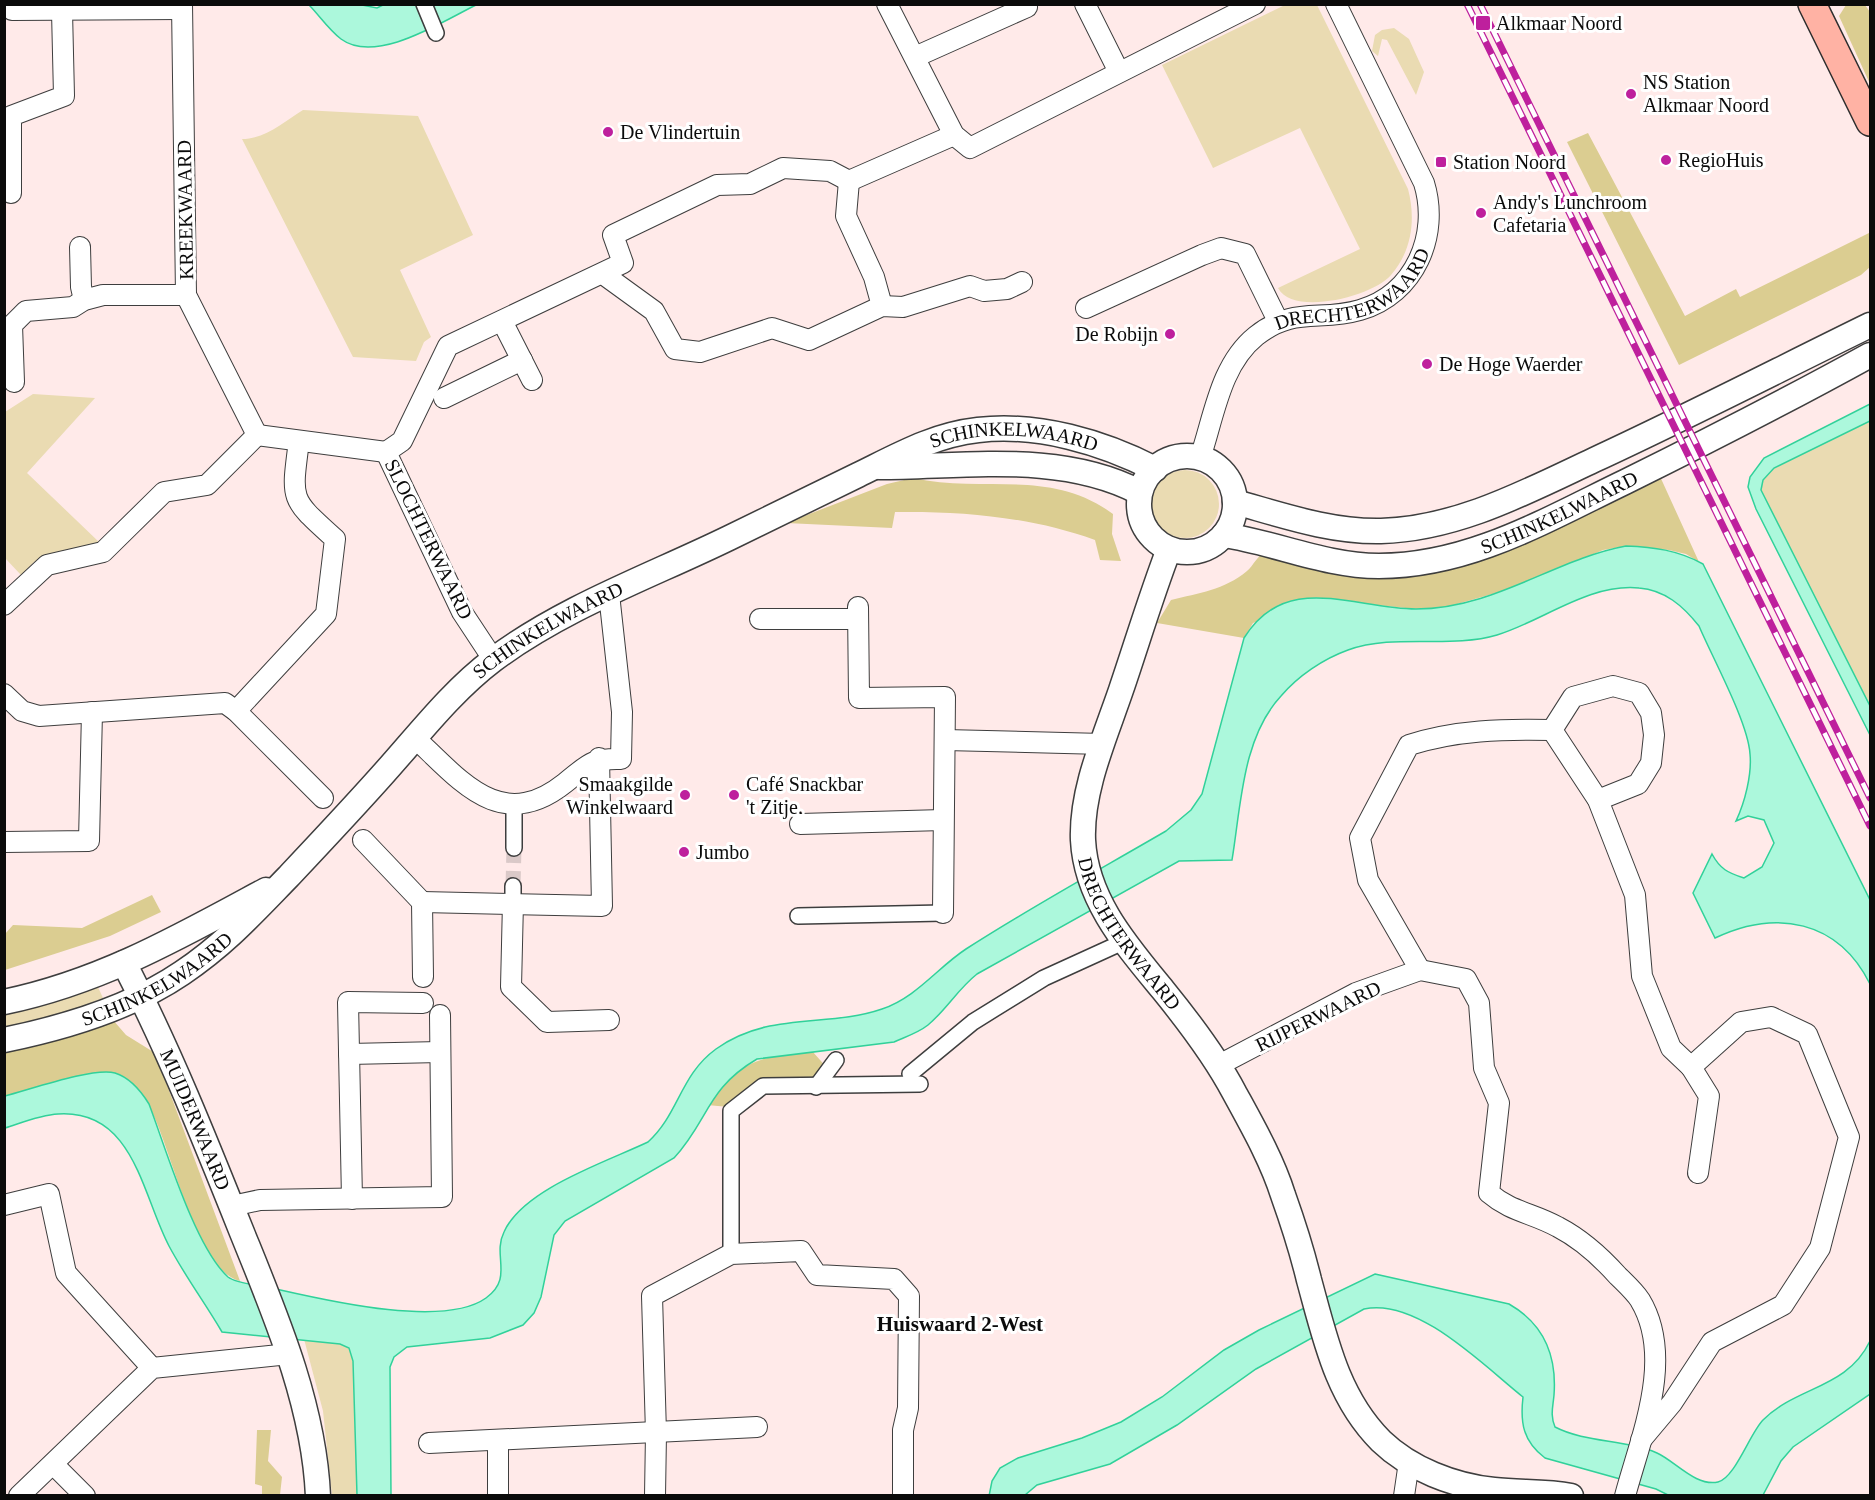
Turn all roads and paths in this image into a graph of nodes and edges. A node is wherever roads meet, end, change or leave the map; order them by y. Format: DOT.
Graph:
graph roads {
  1 [pos="424,4"];
  2 [pos="887,4"];
  3 [pos="1084,4"];
  4 [pos="1255,4"];
  5 [pos="1336,4"];
  6 [pos="1812,4"];
  7 [pos="1833,4"];
  8 [pos="182,7"];
  9 [pos="1027,7"];
  10 [pos="16,9"];
  11 [pos="62,11"];
  12 [pos="436,33"];
  13 [pos="915,57"];
  14 [pos="1119,72"];
  15 [pos="1870,99"];
  16 [pos="1870,122"];
  17 [pos="954,135"];
  18 [pos="849,181"];
  19 [pos="11,193"];
  20 [pos="80,247"];
  21 [pos="603,274"];
  22 [pos="1026,281"];
  23 [pos="186,295"];
  24 [pos="84,300"];
  25 [pos="882,306"];
  26 [pos="1086,308"];
  27 [pos="502,321"];
  28 [pos="1278,321"];
  29 [pos="1870,325"];
  30 [pos="1870,355"];
  31 [pos="522,360"];
  32 [pos="532,381"];
  33 [pos="14,382"];
  34 [pos="444,398"];
  35 [pos="258,435"];
  36 [pos="299,441"];
  37 [pos="386,452"];
  38 [pos="1200,458"];
  39 [pos="873,468"];
  40 [pos="1155,469"];
  41 [pos="1139,492"];
  42 [pos="1234,502"];
  43 [pos="1224,535"];
  44 [pos="1169,549"];
  45 [pos="609,594"];
  46 [pos="4,606"];
  47 [pos="760,618"];
  48 [pos="494,659"];
  49 [pos="4,694"];
  50 [pos="236,711"];
  51 [pos="92,712"];
  52 [pos="1552,730"];
  53 [pos="415,738"];
  54 [pos="945,740"];
  55 [pos="1103,744"];
  56 [pos="599,758"];
  57 [pos="323,798"];
  58 [pos="1598,800"];
  59 [pos="514,806"];
  60 [pos="943,820"];
  61 [pos="800,824"];
  62 [pos="363,840"];
  63 [pos="4,842"];
  64 [pos="514,848"];
  65 [pos="286,878"];
  66 [pos="513,894"];
  67 [pos="422,902"];
  68 [pos="943,913"];
  69 [pos="798,916"];
  70 [pos="1124,942"];
  71 [pos="124,963"];
  72 [pos="1420,970"];
  73 [pos="423,977"];
  74 [pos="140,995"];
  75 [pos="4,1002"];
  76 [pos="423,1003"];
  77 [pos="440,1015"];
  78 [pos="609,1020"];
  79 [pos="4,1040"];
  80 [pos="440,1052"];
  81 [pos="349,1054"];
  82 [pos="836,1060"];
  83 [pos="1219,1065"];
  84 [pos="1691,1067"];
  85 [pos="816,1087"];
  86 [pos="1698,1173"];
  87 [pos="352,1199"];
  88 [pos="4,1205"];
  89 [pos="232,1206"];
  90 [pos="731,1254"];
  91 [pos="286,1348"];
  92 [pos="152,1368"];
  93 [pos="757,1427"];
  94 [pos="656,1433"];
  95 [pos="498,1440"];
  96 [pos="1641,1440"];
  97 [pos="429,1443"];
  98 [pos="1409,1462"];
  99 [pos="53,1464"];
  100 [pos="1626,1492"];
  101 [pos="19,1496"];
  102 [pos="85,1496"];
  103 [pos="318,1496"];
  104 [pos="498,1496"];
  105 [pos="655,1496"];
  106 [pos="903,1496"];
  107 [pos="1404,1496"];
  108 [pos="1571,1496"];
  1 -- 12 [label="street"];
  2 -- 13 [label="street"];
  3 -- 14 [label="street"];
  4 -- 14 [label="street"];
  5 -- 28 [label="street, DRECHTERWAARD"];
  6 -- 16 [label="main road"];
  7 -- 15 [label="main road"];
  8 -- 11 [label="street"];
  8 -- 23 [label="street, KREEKWAARD"];
  9 -- 13 [label="street"];
  10 -- 11 [label="street"];
  11 -- 19 [label="street"];
  13 -- 17 [label="street"];
  14 -- 17 [label="street"];
  17 -- 18 [label="street"];
  18 -- 21 [label="street, SLOCHTERWAARD"];
  18 -- 25 [label="street"];
  20 -- 24 [label="street"];
  21 -- 25 [label="street"];
  21 -- 27 [label="street, SLOCHTERWAARD"];
  22 -- 25 [label="street"];
  23 -- 24 [label="street"];
  23 -- 35 [label="street, KREEKWAARD"];
  24 -- 33 [label="street"];
  26 -- 28 [label="street"];
  27 -- 31 [label="street"];
  27 -- 37 [label="street, SLOCHTERWAARD"];
  28 -- 38 [label="street, DRECHTERWAARD"];
  29 -- 42 [label="street, SCHINKELWAARD"];
  30 -- 43 [label="street, SCHINKELWAARD"];
  31 -- 32 [label="street"];
  31 -- 34 [label="street"];
  35 -- 36 [label="street"];
  35 -- 46 [label="street"];
  36 -- 37 [label="street"];
  36 -- 50 [label="street"];
  37 -- 48 [label="street, SLOCHTERWAARD"];
  38 -- 40 [label="street"];
  38 -- 42 [label="street"];
  39 -- 40 [label="street, SCHINKELWAARD"];
  39 -- 41 [label="street, SCHINKELWAARD"];
  39 -- 45 [label="street, SCHINKELWAARD"];
  40 -- 41 [label="street"];
  41 -- 44 [label="street"];
  42 -- 43 [label="street"];
  43 -- 44 [label="street"];
  44 -- 55 [label="street, DRECHTERWAARD"];
  45 -- 48 [label="street, SCHINKELWAARD"];
  45 -- 56 [label="street"];
  47 -- 54 [label="street"];
  48 -- 53 [label="street, SCHINKELWAARD"];
  49 -- 51 [label="street"];
  50 -- 51 [label="street"];
  50 -- 57 [label="street"];
  51 -- 63 [label="street"];
  52 -- 58 [label="street"];
  52 -- 58 [label="street"];
  52 -- 72 [label="street"];
  53 -- 59 [label="street"];
  53 -- 65 [label="street, SCHINKELWAARD"];
  54 -- 55 [label="street"];
  54 -- 60 [label="street"];
  55 -- 70 [label="street, DRECHTERWAARD"];
  56 -- 59 [label="street"];
  56 -- 66 [label="street"];
  58 -- 84 [label="street"];
  59 -- 64 [label="street"];
  60 -- 61 [label="street"];
  60 -- 68 [label="street"];
  62 -- 67 [label="street"];
  65 -- 71 [label="street, SCHINKELWAARD"];
  65 -- 74 [label="street, SCHINKELWAARD"];
  66 -- 67 [label="street"];
  66 -- 78 [label="street"];
  67 -- 73 [label="street"];
  68 -- 69 [label="street"];
  70 -- 83 [label="street, DRECHTERWAARD"];
  70 -- 85 [label="street"];
  71 -- 74 [label="street, MUIDERWAARD"];
  71 -- 75 [label="street, SCHINKELWAARD"];
  72 -- 83 [label="street, RIJPERWAARD"];
  72 -- 96 [label="street"];
  73 -- 76 [label="street"];
  74 -- 79 [label="street, SCHINKELWAARD"];
  74 -- 89 [label="street, MUIDERWAARD"];
  76 -- 81 [label="street"];
  77 -- 80 [label="street"];
  80 -- 81 [label="street"];
  80 -- 87 [label="street"];
  81 -- 87 [label="street"];
  82 -- 85 [label="street"];
  83 -- 98 [label="street, DRECHTERWAARD"];
  84 -- 86 [label="street"];
  84 -- 96 [label="street"];
  85 -- 90 [label="street"];
  87 -- 89 [label="street"];
  88 -- 92 [label="street"];
  89 -- 91 [label="street, MUIDERWAARD"];
  90 -- 94 [label="street"];
  90 -- 106 [label="street"];
  91 -- 92 [label="street"];
  91 -- 103 [label="street"];
  92 -- 99 [label="street"];
  93 -- 94 [label="street"];
  94 -- 95 [label="street"];
  94 -- 105 [label="street"];
  95 -- 97 [label="street"];
  95 -- 104 [label="street"];
  96 -- 100 [label="street"];
  98 -- 107 [label="street"];
  98 -- 108 [label="street"];
  99 -- 101 [label="street"];
  99 -- 102 [label="street"];
}
